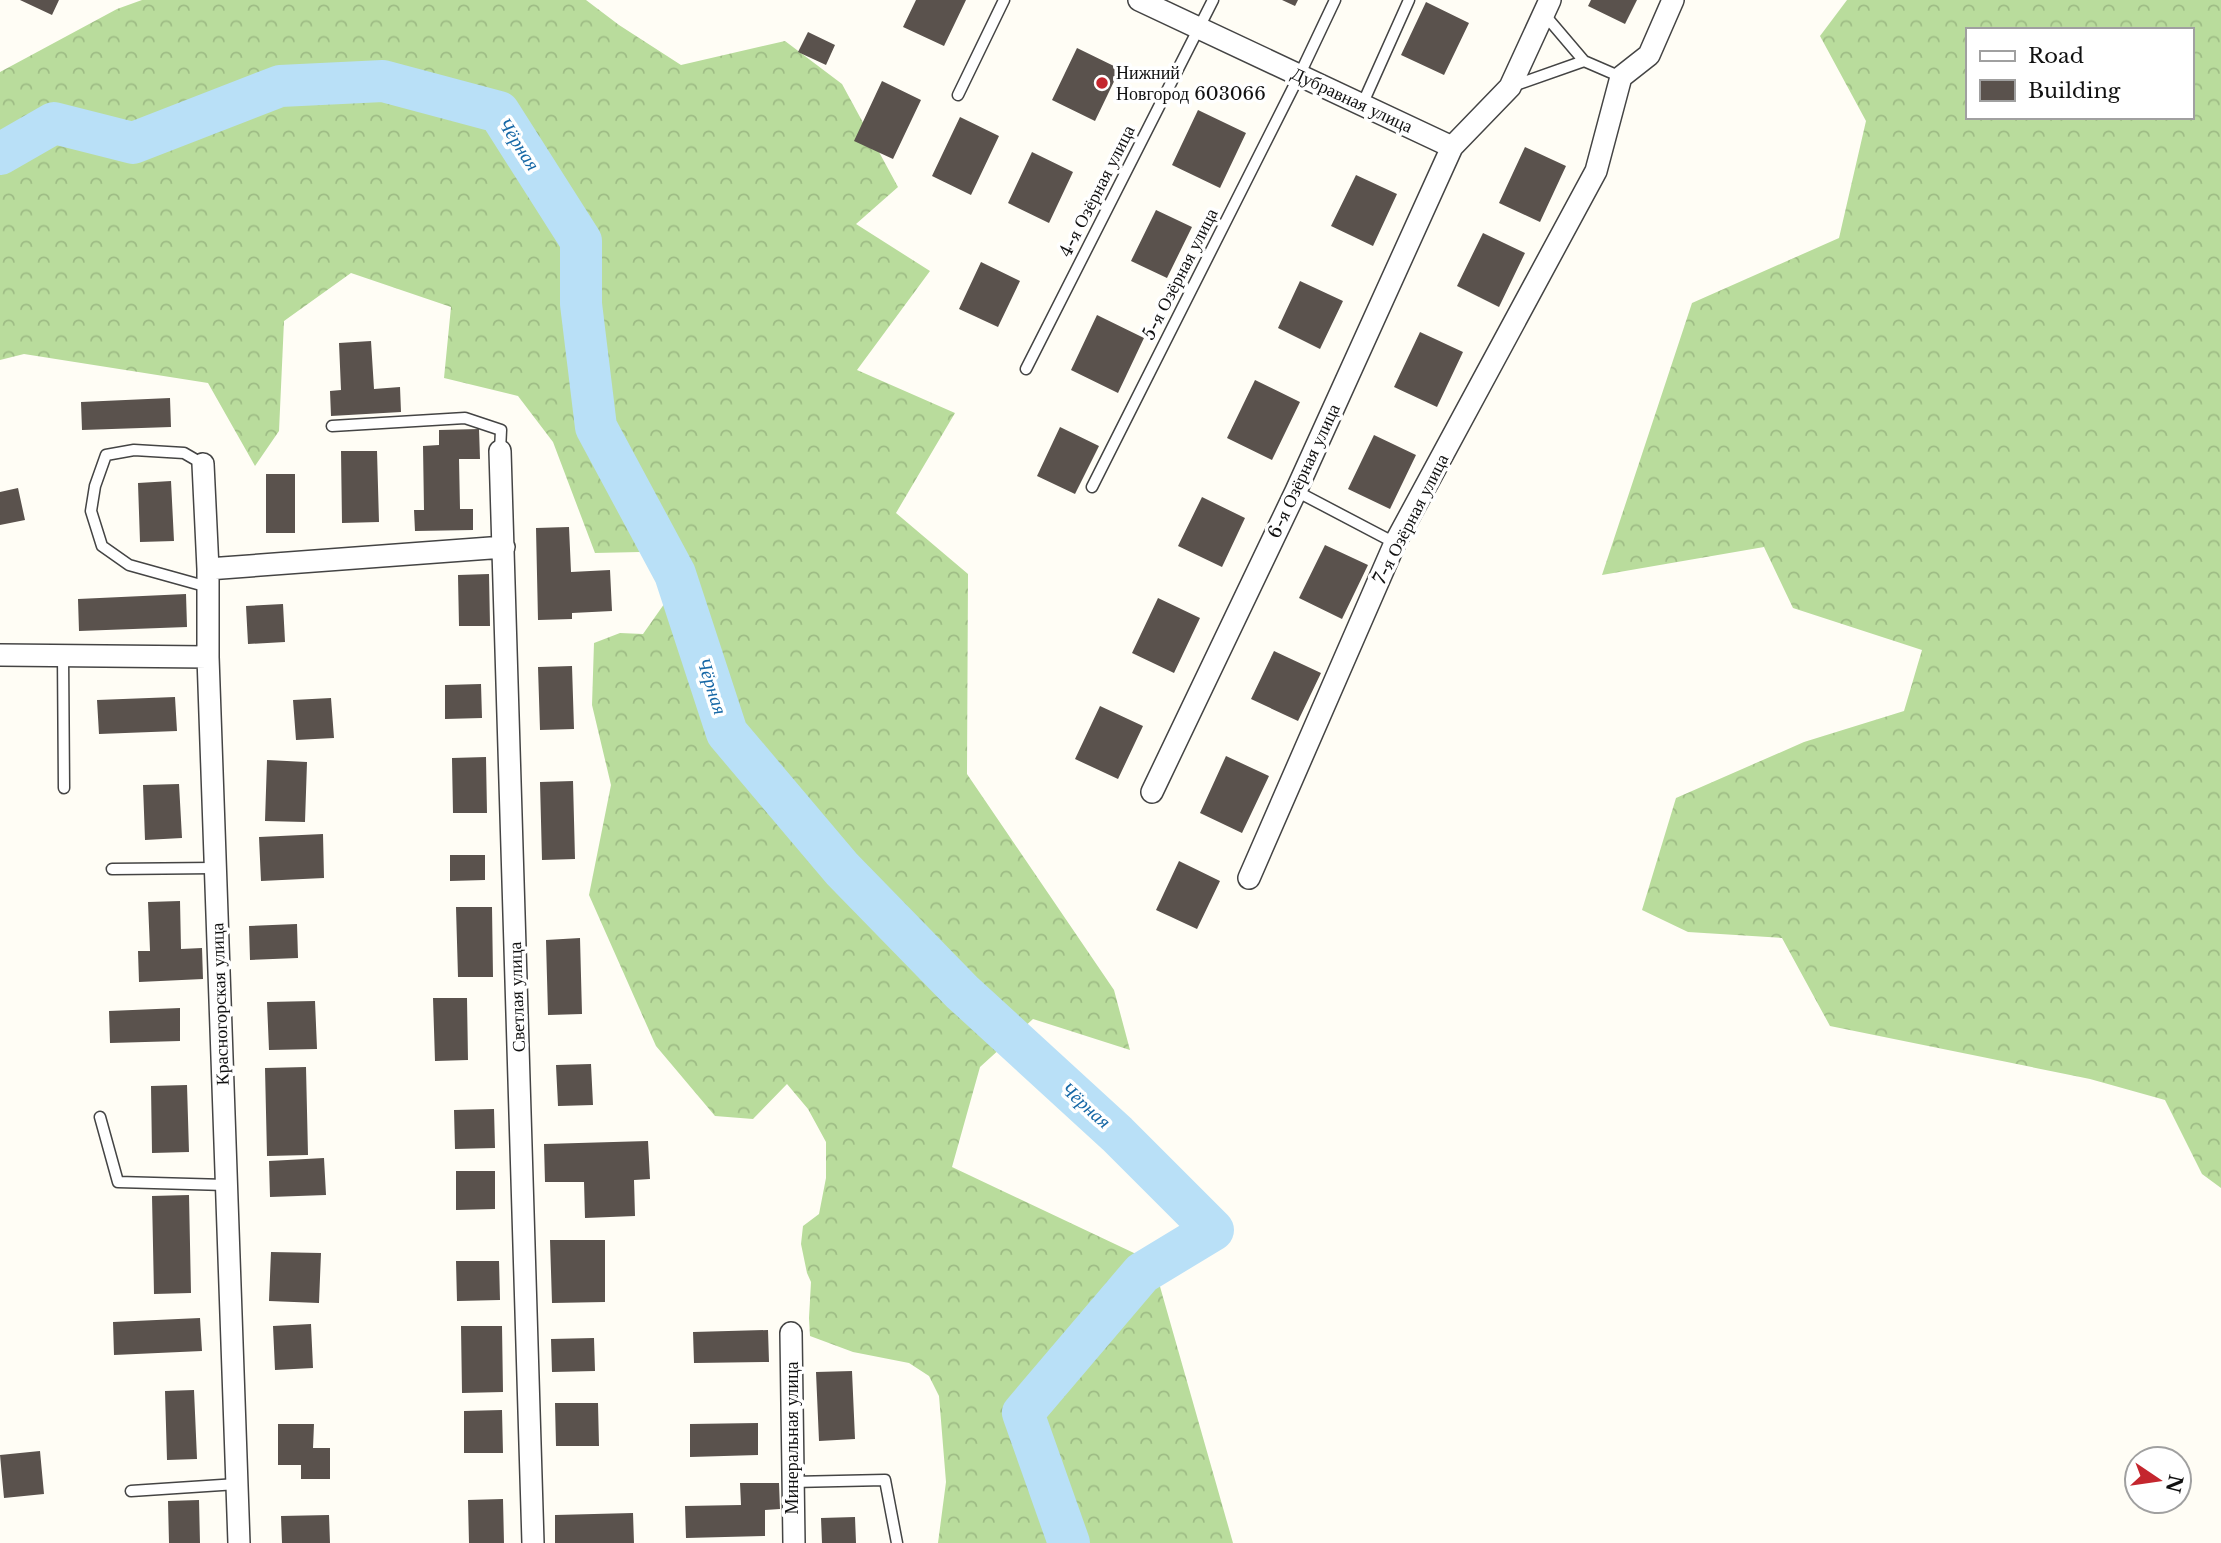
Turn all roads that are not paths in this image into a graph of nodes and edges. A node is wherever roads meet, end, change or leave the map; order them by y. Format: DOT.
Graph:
graph roads {
  1 [pos="1004,0"];
  2 [pos="1139,0"];
  3 [pos="1213,0"];
  4 [pos="1335,0"];
  5 [pos="1409,0"];
  6 [pos="1673,0"];
  7 [pos="1547,7"];
  8 [pos="1199,29"];
  9 [pos="1584,61"];
  10 [pos="1299,76"];
  11 [pos="1621,77"];
  12 [pos="1510,87"];
  13 [pos="958,95"];
  14 [pos="1362,105"];
  15 [pos="1452,147"];
  16 [pos="1026,369"];
  17 [pos="332,426"];
  18 [pos="500,451"];
  19 [pos="203,464"];
  20 [pos="1092,487"];
  21 [pos="1296,491"];
  22 [pos="1395,543"];
  23 [pos="504,547"];
  24 [pos="208,578"];
  25 [pos="0,654"];
  26 [pos="63,655"];
  27 [pos="208,657"];
  28 [pos="65,788"];
  29 [pos="1152,792"];
  30 [pos="215,868"];
  31 [pos="112,869"];
  32 [pos="1249,878"];
  33 [pos="100,1117"];
  34 [pos="226,1185"];
  35 [pos="791,1333"];
  36 [pos="792,1482"];
  37 [pos="237,1484"];
  38 [pos="131,1491"];
  39 [pos="239,1543"];
  40 [pos="533,1543"];
  41 [pos="794,1543"];
  42 [pos="897,1543"];
  1 -- 13 [label="lane"];
  2 -- 8 [label="street, Дубравная улица"];
  3 -- 8 [label="lane, 4-я Озёрная улица"];
  4 -- 10 [label="lane, 5-я Озёрная улица"];
  5 -- 14 [label="lane"];
  6 -- 11 [label="street"];
  7 -- 9 [label="lane"];
  7 -- 12 [label="street, 6-я Озёрная улица"];
  8 -- 10 [label="street, Дубравная улица"];
  8 -- 16 [label="lane, 4-я Озёрная улица"];
  9 -- 11 [label="lane"];
  9 -- 12 [label="lane"];
  10 -- 14 [label="street, Дубравная улица"];
  10 -- 20 [label="lane, 5-я Озёрная улица"];
  11 -- 22 [label="street, 7-я Озёрная улица"];
  12 -- 15 [label="street, 6-я Озёрная улица"];
  14 -- 15 [label="street, Дубравная улица"];
  15 -- 21 [label="street, 6-я Озёрная улица"];
  17 -- 18 [label="lane"];
  18 -- 23 [label="street, Светлая улица"];
  19 -- 24 [label="street, Красногорская улица"];
  19 -- 24 [label="lane"];
  21 -- 22 [label="lane"];
  21 -- 29 [label="street, 6-я Озёрная улица"];
  22 -- 32 [label="street, 7-я Озёрная улица"];
  23 -- 24 [label="street"];
  23 -- 40 [label="street, Светлая улица"];
  24 -- 27 [label="street, Красногорская улица"];
  25 -- 26 [label="street"];
  26 -- 27 [label="street"];
  26 -- 28 [label="lane"];
  27 -- 30 [label="street, Красногорская улица"];
  30 -- 31 [label="lane"];
  30 -- 34 [label="street, Красногорская улица"];
  33 -- 34 [label="lane"];
  34 -- 37 [label="street, Красногорская улица"];
  35 -- 36 [label="street, Минеральная улица"];
  36 -- 41 [label="street, Минеральная улица"];
  36 -- 42 [label="lane"];
  37 -- 38 [label="lane"];
  37 -- 39 [label="street, Красногорская улица"];
}
